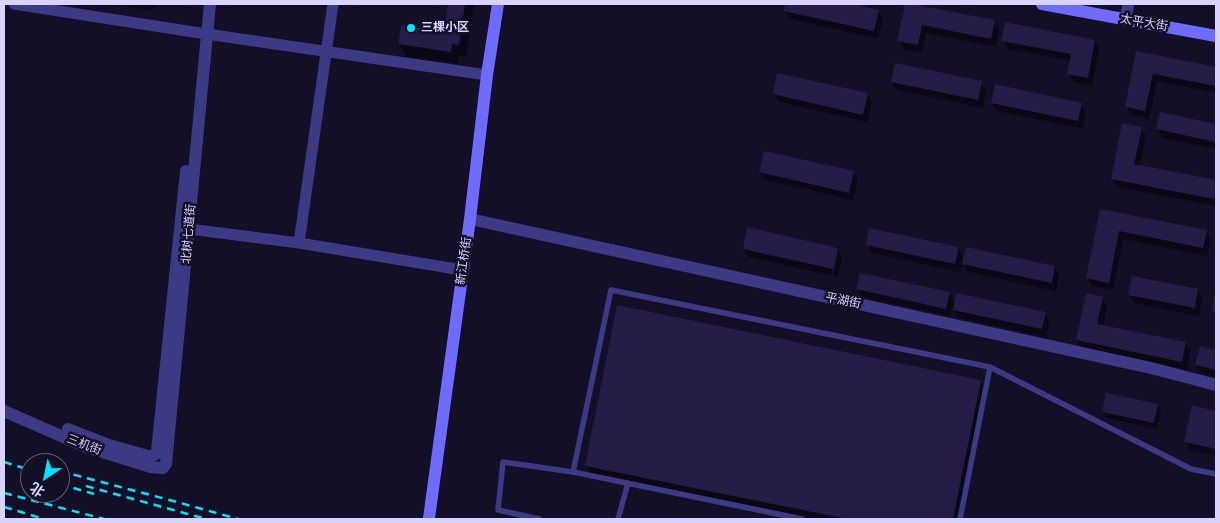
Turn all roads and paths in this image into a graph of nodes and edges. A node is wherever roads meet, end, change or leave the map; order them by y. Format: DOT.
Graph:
graph roads {
  1 [pos="14,4"];
  2 [pos="203,4"];
  3 [pos="210,4"];
  4 [pos="333,4"];
  5 [pos="498,4"];
  6 [pos="1042,4"];
  7 [pos="1128,4"];
  8 [pos="1126,20"];
  9 [pos="204,33"];
  10 [pos="1216,36"];
  11 [pos="326,51"];
  12 [pos="487,75"];
  13 [pos="470,219"];
  14 [pos="189,229"];
  15 [pos="299,243"];
  16 [pos="462,270"];
  17 [pos="990,367"];
  18 [pos="1216,384"];
  19 [pos="4,402"];
  20 [pos="4,411"];
  21 [pos="148,456"];
  22 [pos="166,464"];
  23 [pos="573,472"];
  24 [pos="1216,474"];
  25 [pos="628,483"];
  26 [pos="429,518"];
  27 [pos="539,519"];
  28 [pos="618,519"];
  29 [pos="802,519"];
  30 [pos="960,519"];
  1 -- 9 [label="street"];
  2 -- 9 [label="street, 北树七道街"];
  3 -- 9 [label="street, 北树七道街"];
  4 -- 11 [label="street"];
  5 -- 12 [label="main road, 新江桥街"];
  6 -- 8 [label="main road, 太平大街"];
  7 -- 8 [label="street"];
  8 -- 10 [label="main road, 太平大街"];
  9 -- 11 [label="street"];
  9 -- 14 [label="street, 北树七道街"];
  9 -- 21 [label="street, 北树七道街"];
  11 -- 12 [label="street"];
  11 -- 15 [label="street"];
  12 -- 13 [label="main road, 新江桥街"];
  13 -- 16 [label="main road, 新江桥街"];
  13 -- 18 [label="street, 平湖街"];
  14 -- 15 [label="street"];
  14 -- 22 [label="street, 北树七道街"];
  15 -- 16 [label="street"];
  16 -- 26 [label="main road, 新江桥街"];
  17 -- 23 [label="lane"];
  17 -- 24 [label="lane"];
  17 -- 30 [label="lane"];
  19 -- 21 [label="street, 三机街"];
  20 -- 22 [label="street, 三机街"];
  23 -- 25 [label="lane"];
  23 -- 27 [label="lane"];
  25 -- 28 [label="lane"];
  25 -- 29 [label="lane"];
}
